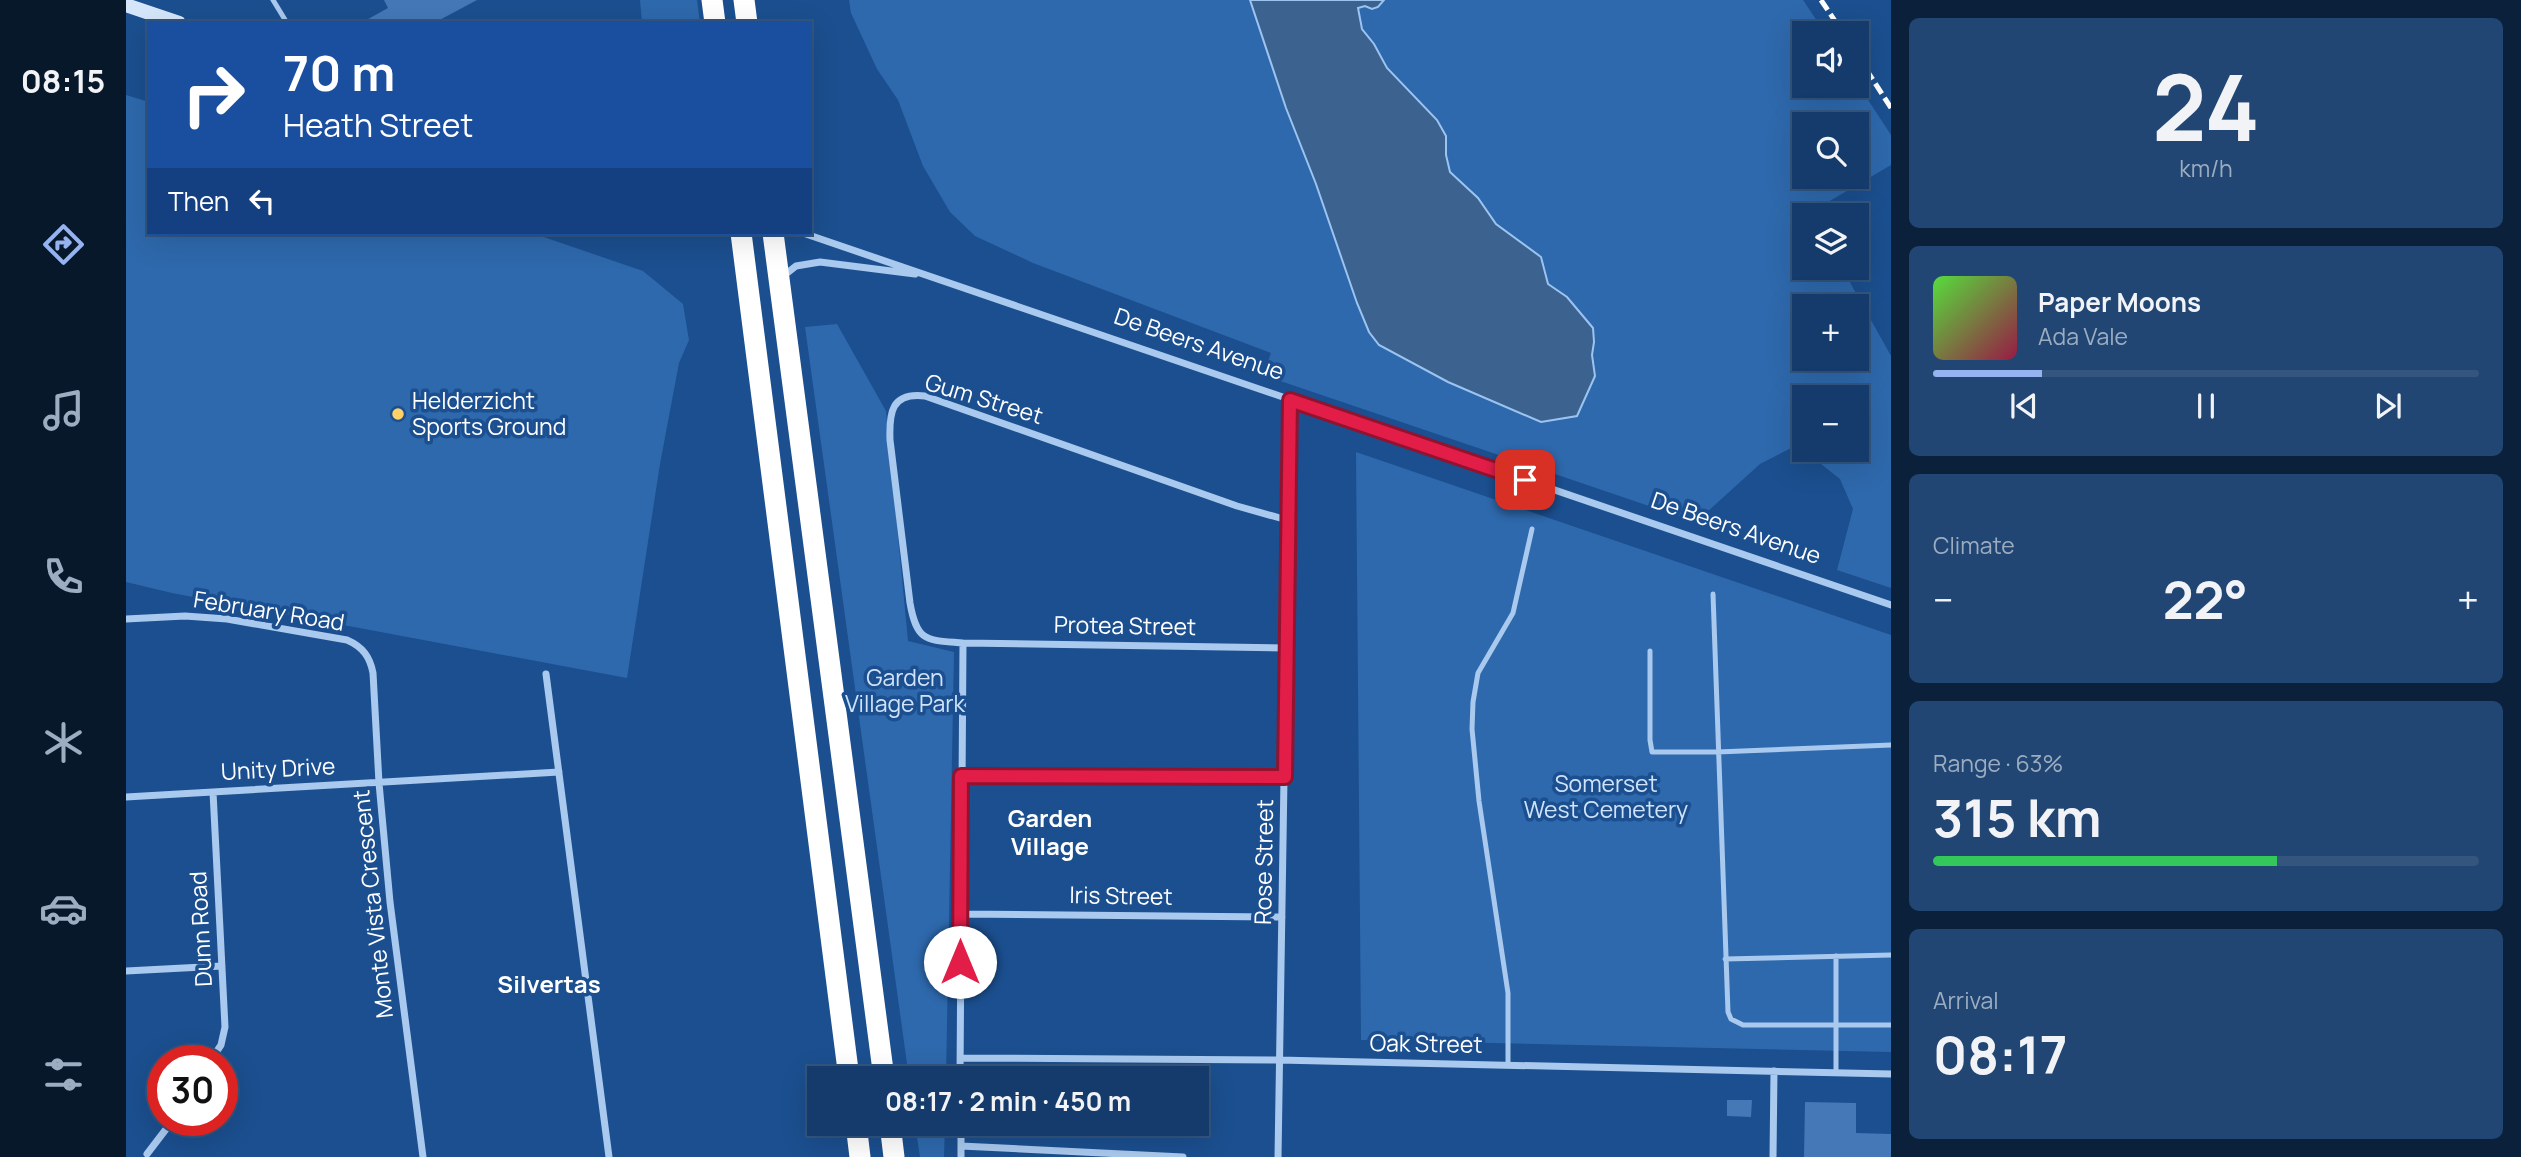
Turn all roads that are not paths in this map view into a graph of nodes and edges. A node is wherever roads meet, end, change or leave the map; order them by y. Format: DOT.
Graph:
graph roads {
  1 [pos="273,0"];
  2 [pos="712,0"];
  3 [pos="744,0"];
  4 [pos="132,4"];
  5 [pos="174,21"];
  6 [pos="286,21"];
  7 [pos="715,21"];
  8 [pos="747,21"];
  9 [pos="741,235"];
  10 [pos="773,235"];
  11 [pos="809,235"];
  12 [pos="930,275"];
  13 [pos="779,280"];
  14 [pos="1290,400"];
  15 [pos="1287,520"];
  16 [pos="1532,529"];
  17 [pos="1713,594"];
  18 [pos="1891,605"];
  19 [pos="126,619"];
  20 [pos="963,643"];
  21 [pos="1286,648"];
  22 [pos="362,649"];
  23 [pos="1650,651"];
  24 [pos="547,674"];
  25 [pos="1891,744"];
  26 [pos="1717,752"];
  27 [pos="559,772"];
  28 [pos="961,776"];
  29 [pos="1285,777"];
  30 [pos="379,783"];
  31 [pos="213,792"];
  32 [pos="126,797"];
  33 [pos="960,914"];
  34 [pos="1282,917"];
  35 [pos="1891,955"];
  36 [pos="1836,956"];
  37 [pos="1725,958"];
  38 [pos="222,966"];
  39 [pos="126,971"];
  40 [pos="1836,1025"];
  41 [pos="1891,1025"];
  42 [pos="221,1045"];
  43 [pos="960,1058"];
  44 [pos="1279,1059"];
  45 [pos="1508,1065"];
  46 [pos="847,1066"];
  47 [pos="882,1066"];
  48 [pos="960,1066"];
  49 [pos="1774,1071"];
  50 [pos="1836,1072"];
  51 [pos="1891,1074"];
  52 [pos="161,1136"];
  53 [pos="857,1136"];
  54 [pos="891,1136"];
  55 [pos="961,1136"];
  56 [pos="961,1146"];
  57 [pos="147,1154"];
  58 [pos="423,1157"];
  59 [pos="609,1157"];
  60 [pos="860,1157"];
  61 [pos="894,1157"];
  62 [pos="961,1157"];
  63 [pos="1183,1157"];
  64 [pos="1278,1157"];
  65 [pos="1773,1157"];
  1 -- 6 [label="lane"];
  2 -- 7 [label="highway"];
  3 -- 8 [label="highway"];
  4 -- 5 [label="street"];
  9 -- 46 [label="highway"];
  10 -- 13 [label="highway"];
  11 -- 12 [label="street, De Beers Avenue"];
  12 -- 13 [label="street, De Beers Avenue"];
  12 -- 14 [label="street, De Beers Avenue"];
  13 -- 47 [label="highway"];
  14 -- 15 [label="street, Rose Street"];
  14 -- 18 [label="street, De Beers Avenue"];
  15 -- 20 [label="street, Gum Street"];
  15 -- 21 [label="street, Rose Street"];
  16 -- 45 [label="lane"];
  17 -- 26 [label="lane"];
  19 -- 22 [label="street, February Road"];
  20 -- 21 [label="street, Protea Street"];
  20 -- 28 [label="street"];
  21 -- 29 [label="street, Rose Street"];
  22 -- 30 [label="street, Monte Vista Crescent"];
  23 -- 26 [label="lane"];
  24 -- 27 [label="street"];
  25 -- 26 [label="lane"];
  26 -- 37 [label="lane"];
  27 -- 30 [label="street, Unity Drive"];
  27 -- 59 [label="street"];
  28 -- 29 [label="street"];
  28 -- 33 [label="street"];
  29 -- 34 [label="street, Rose Street"];
  30 -- 31 [label="street, Unity Drive"];
  30 -- 58 [label="street, Monte Vista Crescent"];
  31 -- 32 [label="street, Unity Drive"];
  31 -- 38 [label="street, Dunn Road"];
  33 -- 34 [label="street, Iris Street"];
  33 -- 43 [label="street"];
  34 -- 44 [label="street, Rose Street"];
  35 -- 36 [label="lane"];
  36 -- 37 [label="lane"];
  36 -- 40 [label="lane"];
  37 -- 40 [label="lane"];
  38 -- 39 [label="street"];
  38 -- 42 [label="street, Dunn Road"];
  40 -- 41 [label="lane"];
  40 -- 50 [label="lane"];
  43 -- 44 [label="street, Oak Street"];
  43 -- 48 [label="street"];
  44 -- 45 [label="street, Oak Street"];
  44 -- 64 [label="street, Rose Street"];
  45 -- 49 [label="street, Oak Street"];
  49 -- 50 [label="street, Oak Street"];
  49 -- 65 [label="street"];
  50 -- 51 [label="street, Oak Street"];
  52 -- 57 [label="street"];
  53 -- 60 [label="highway"];
  54 -- 61 [label="highway"];
  55 -- 56 [label="street"];
  56 -- 62 [label="street"];
  56 -- 63 [label="street"];
}
